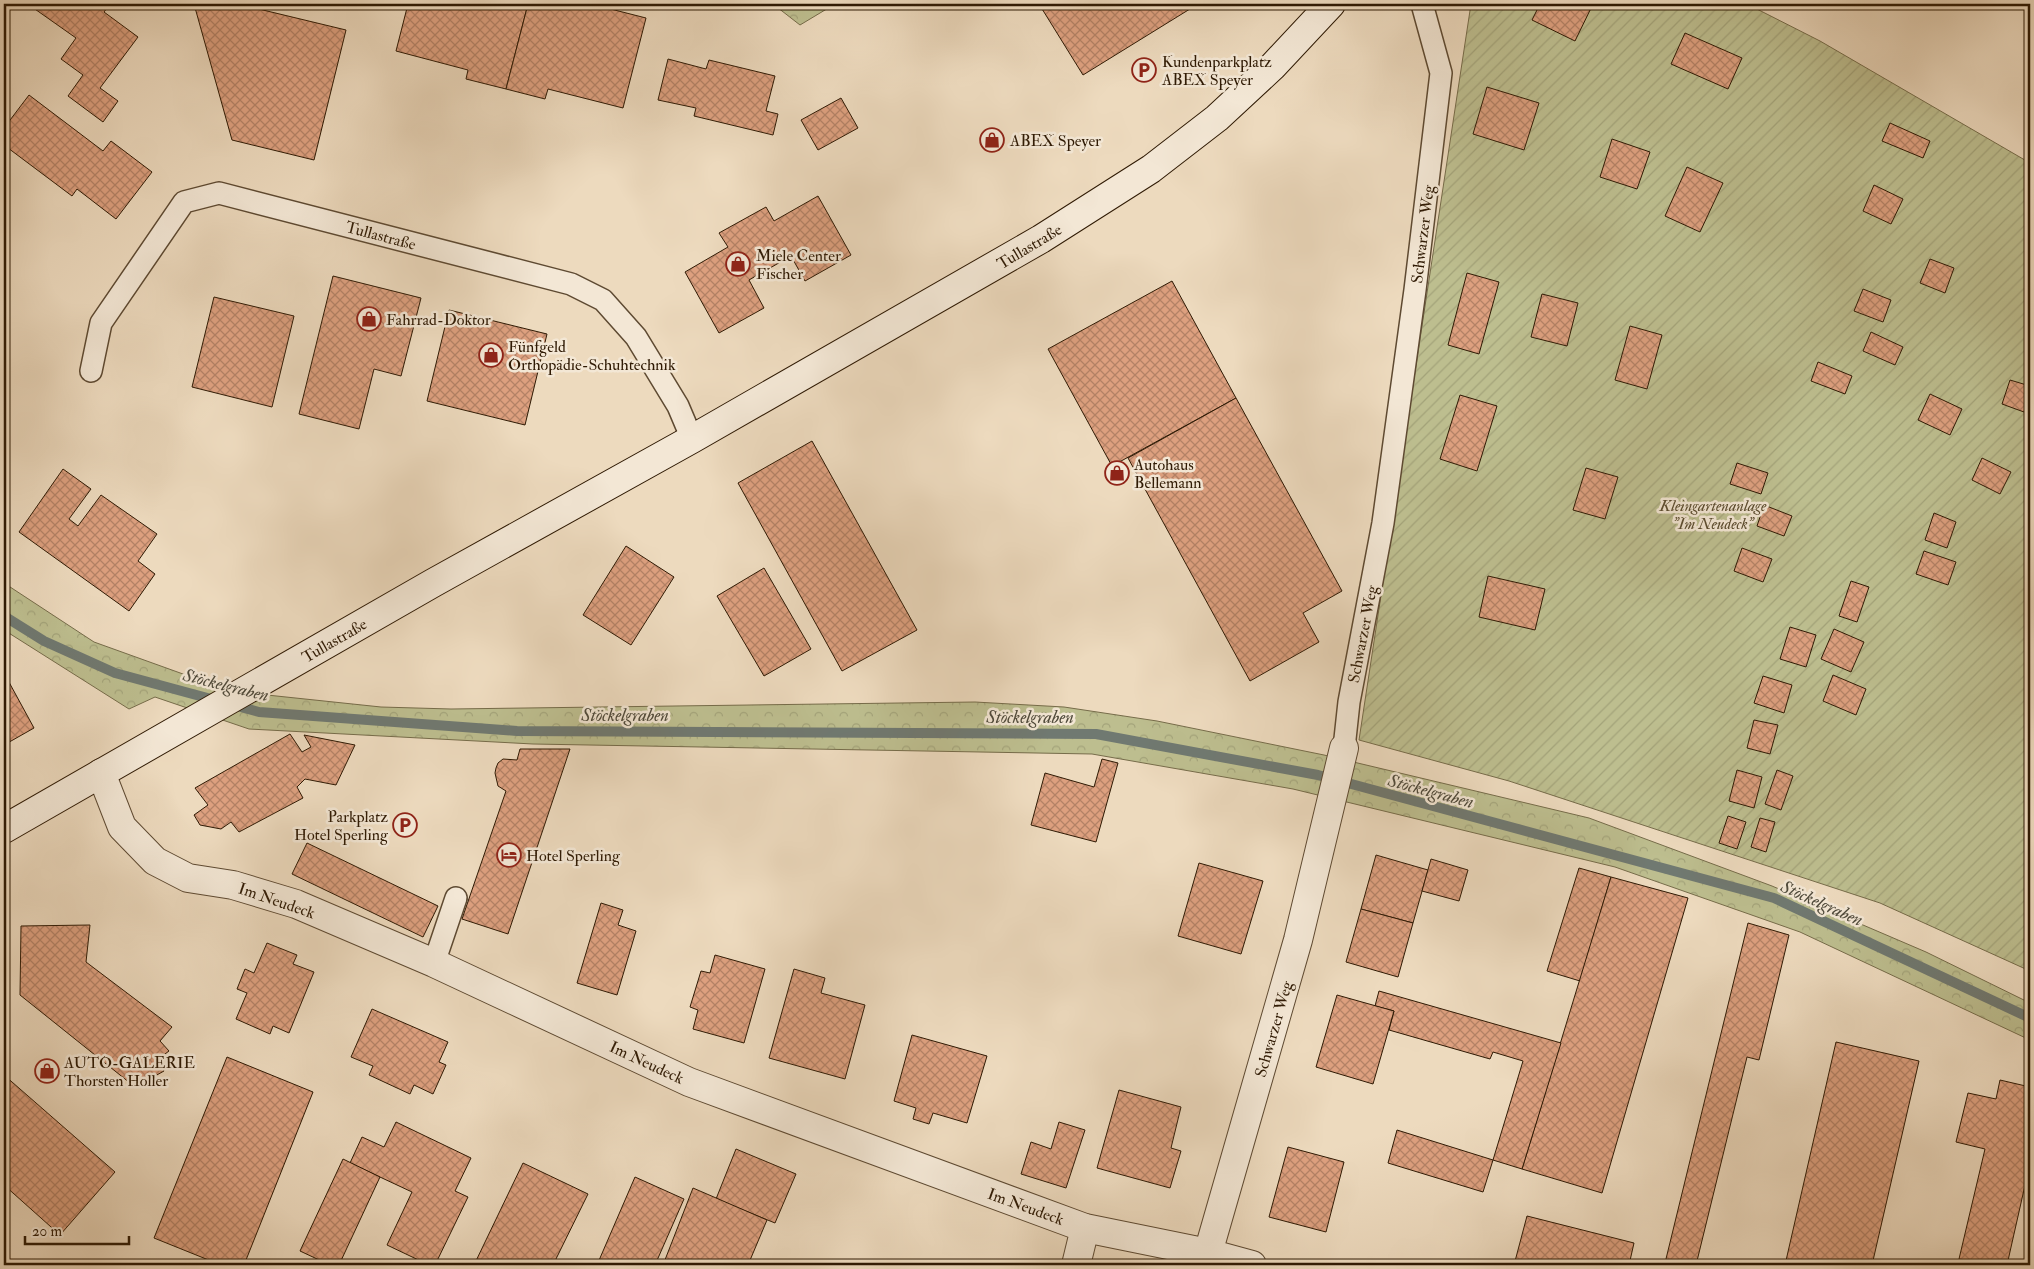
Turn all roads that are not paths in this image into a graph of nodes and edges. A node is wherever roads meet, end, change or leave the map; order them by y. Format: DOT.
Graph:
graph roads {
  1 [pos="1331,4"];
  2 [pos="1422,4"];
  3 [pos="91,371"];
  4 [pos="692,439"];
  5 [pos="1342,754"];
  6 [pos="101,773"];
  7 [pos="4,829"];
  8 [pos="456,898"];
  9 [pos="434,963"];
  10 [pos="1085,1228"];
  11 [pos="1208,1253"];
  12 [pos="1076,1265"];
  13 [pos="1252,1265"];
  1 -- 4 [label="street, Tullastraße"];
  2 -- 5 [label="lane, Schwarzer Weg"];
  3 -- 4 [label="lane, Tullastraße"];
  4 -- 6 [label="street, Tullastraße"];
  5 -- 11 [label="street, Schwarzer Weg"];
  6 -- 7 [label="street, Tullastraße"];
  6 -- 9 [label="street, Im Neudeck"];
  8 -- 9 [label="lane"];
  9 -- 10 [label="street, Im Neudeck"];
  10 -- 11 [label="street, Im Neudeck"];
  10 -- 12 [label="street"];
  11 -- 13 [label="street, Im Neudeck"];
}
